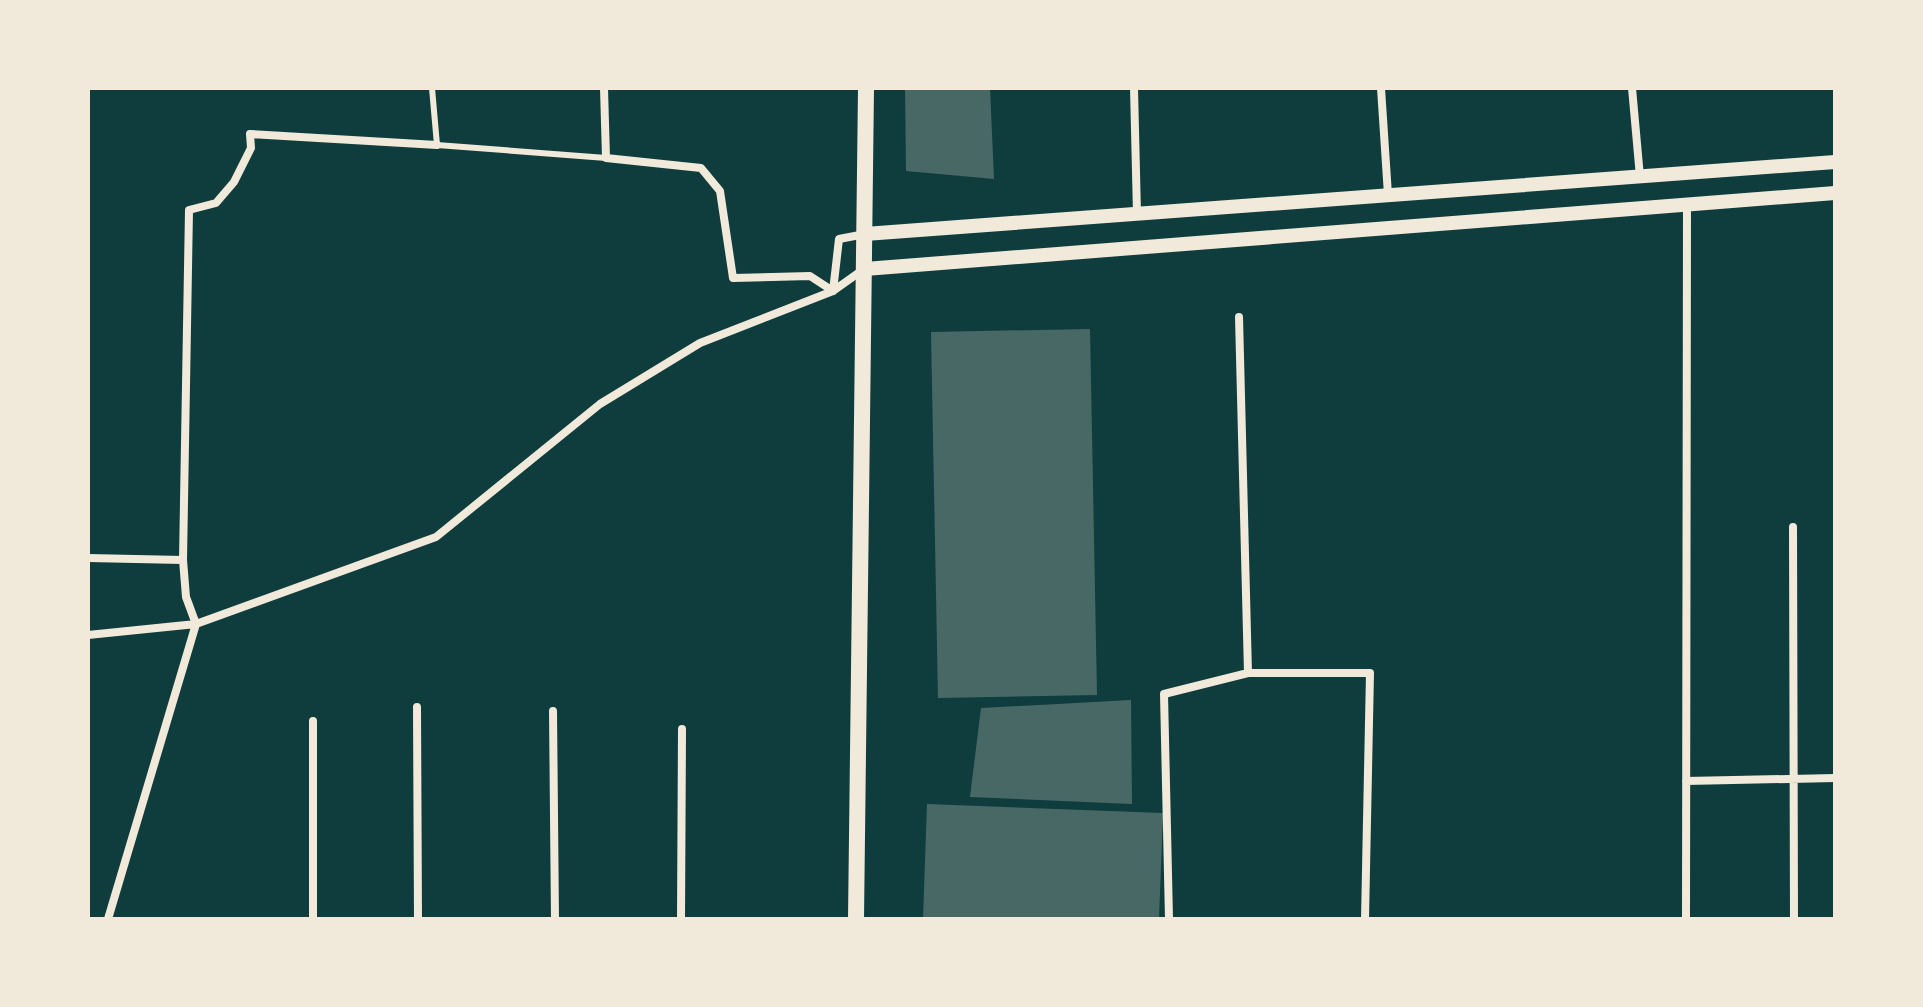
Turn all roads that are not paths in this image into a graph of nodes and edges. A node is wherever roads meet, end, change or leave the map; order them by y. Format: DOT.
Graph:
graph roads {
  1 [pos="432,88"];
  2 [pos="604,88"];
  3 [pos="866,88"];
  4 [pos="1134,88"];
  5 [pos="1381,88"];
  6 [pos="1632,88"];
  7 [pos="437,145"];
  8 [pos="606,158"];
  9 [pos="1835,162"];
  10 [pos="1640,177"];
  11 [pos="1835,193"];
  12 [pos="1388,195"];
  13 [pos="1687,205"];
  14 [pos="1137,214"];
  15 [pos="865,234"];
  16 [pos="865,269"];
  17 [pos="833,291"];
  18 [pos="1239,317"];
  19 [pos="1793,527"];
  20 [pos="88,558"];
  21 [pos="183,560"];
  22 [pos="196,624"];
  23 [pos="88,635"];
  24 [pos="1248,673"];
  25 [pos="417,707"];
  26 [pos="553,711"];
  27 [pos="313,721"];
  28 [pos="682,729"];
  29 [pos="1835,778"];
  30 [pos="1793,779"];
  31 [pos="1686,781"];
  32 [pos="108,919"];
  33 [pos="313,919"];
  34 [pos="418,919"];
  35 [pos="555,919"];
  36 [pos="681,919"];
  37 [pos="856,919"];
  38 [pos="1169,919"];
  39 [pos="1365,919"];
  40 [pos="1686,919"];
  41 [pos="1794,919"];
  1 -- 7 [label="lane"];
  2 -- 8 [label="street"];
  3 -- 15 [label="main road"];
  4 -- 14 [label="street"];
  5 -- 12 [label="street"];
  6 -- 10 [label="street"];
  7 -- 8 [label="lane"];
  7 -- 21 [label="street"];
  8 -- 17 [label="street"];
  9 -- 10 [label="street"];
  10 -- 12 [label="street"];
  11 -- 13 [label="street"];
  12 -- 14 [label="street"];
  13 -- 16 [label="street"];
  13 -- 31 [label="street"];
  14 -- 15 [label="street"];
  15 -- 16 [label="main road"];
  15 -- 17 [label="street"];
  16 -- 17 [label="street"];
  16 -- 37 [label="main road"];
  17 -- 22 [label="street"];
  18 -- 24 [label="street"];
  19 -- 30 [label="street"];
  20 -- 21 [label="street"];
  21 -- 22 [label="street"];
  22 -- 23 [label="street"];
  22 -- 32 [label="street"];
  24 -- 38 [label="street"];
  24 -- 39 [label="street"];
  25 -- 34 [label="street"];
  26 -- 35 [label="street"];
  27 -- 33 [label="street"];
  28 -- 36 [label="street"];
  29 -- 30 [label="street"];
  30 -- 31 [label="street"];
  30 -- 41 [label="street"];
  31 -- 40 [label="street"];
}
